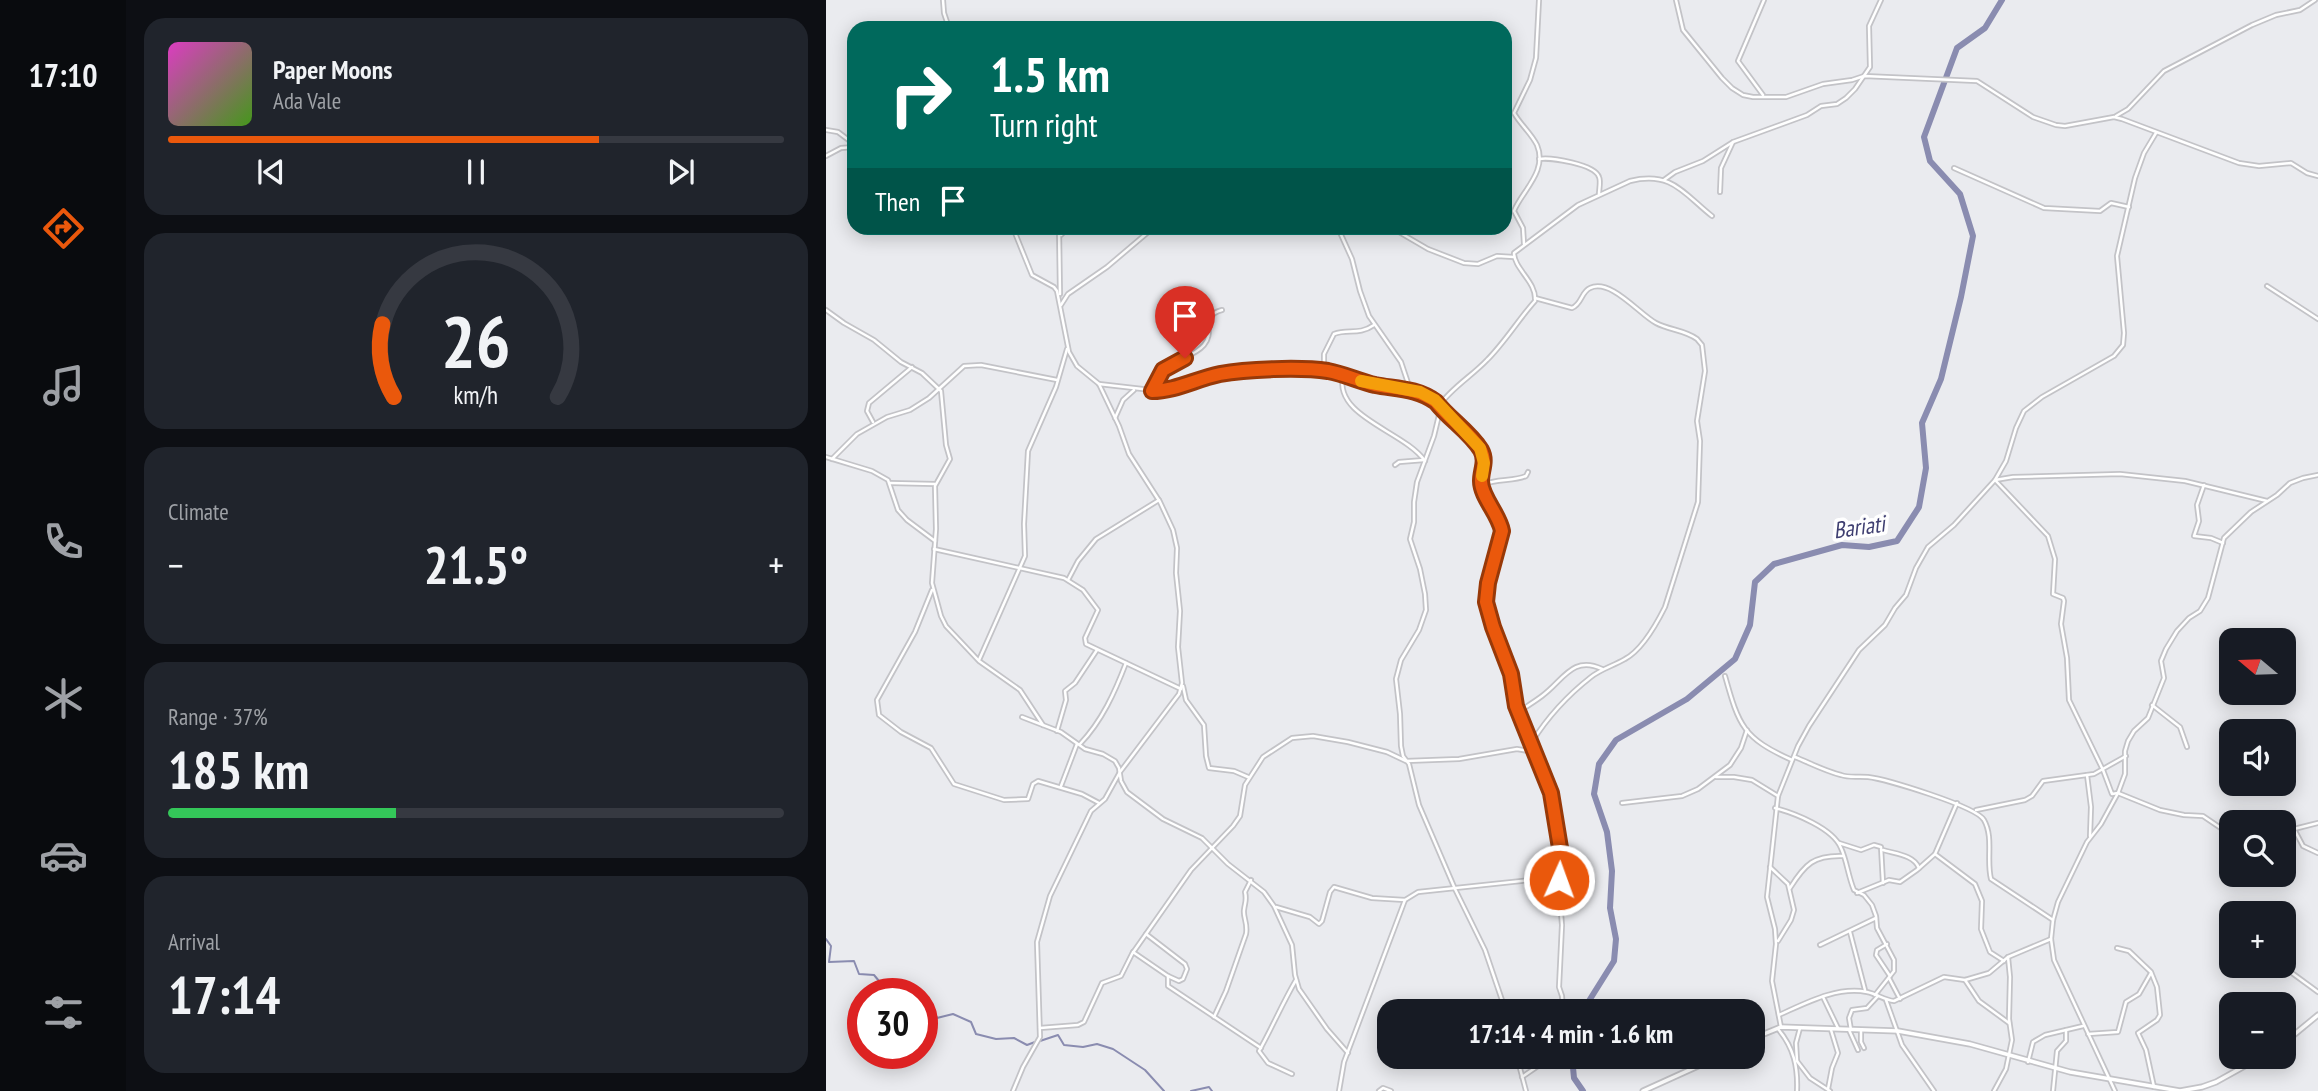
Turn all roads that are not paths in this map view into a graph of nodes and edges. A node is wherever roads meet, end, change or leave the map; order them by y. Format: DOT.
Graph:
graph roads {
  1 [pos="943,0"];
  2 [pos="1539,0"];
  3 [pos="1676,0"];
  4 [pos="1764,0"];
  5 [pos="1881,0"];
  6 [pos="2315,0"];
  7 [pos="947,21"];
  8 [pos="1862,76"];
  9 [pos="1764,96"];
  10 [pos="2114,117"];
  11 [pos="826,130"];
  12 [pos="2156,133"];
  13 [pos="847,140"];
  14 [pos="1734,142"];
  15 [pos="847,147"];
  16 [pos="826,156"];
  17 [pos="1539,159"];
  18 [pos="1954,168"];
  19 [pos="2318,176"];
  20 [pos="1664,180"];
  21 [pos="1720,192"];
  22 [pos="1599,194"];
  23 [pos="2129,207"];
  24 [pos="1712,216"];
  25 [pos="1016,235"];
  26 [pos="1145,235"];
  27 [pos="1341,235"];
  28 [pos="1404,235"];
  29 [pos="1060,236"];
  30 [pos="1524,245"];
  31 [pos="1514,257"];
  32 [pos="2267,286"];
  33 [pos="1059,296"];
  34 [pos="1535,298"];
  35 [pos="1061,306"];
  36 [pos="826,310"];
  37 [pos="1222,310"];
  38 [pos="2318,319"];
  39 [pos="1374,325"];
  40 [pos="1067,347"];
  41 [pos="912,367"];
  42 [pos="1324,371"];
  43 [pos="1343,375"];
  44 [pos="1059,380"];
  45 [pos="1099,384"];
  46 [pos="940,388"];
  47 [pos="1134,390"];
  48 [pos="1411,390"];
  49 [pos="1152,391"];
  50 [pos="1439,405"];
  51 [pos="1115,418"];
  52 [pos="874,424"];
  53 [pos="826,457"];
  54 [pos="832,459"];
  55 [pos="1424,461"];
  56 [pos="1395,466"];
  57 [pos="1528,472"];
  58 [pos="2318,475"];
  59 [pos="1995,480"];
  60 [pos="890,483"];
  61 [pos="935,484"];
  62 [pos="1482,485"];
  63 [pos="2204,485"];
  64 [pos="1158,499"];
  65 [pos="2267,501"];
  66 [pos="934,541"];
  67 [pos="2222,542"];
  68 [pos="934,549"];
  69 [pos="1019,568"];
  70 [pos="1068,580"];
  71 [pos="933,588"];
  72 [pos="1097,650"];
  73 [pos="979,660"];
  74 [pos="1126,663"];
  75 [pos="1602,669"];
  76 [pos="1725,676"];
  77 [pos="1182,683"];
  78 [pos="1181,689"];
  79 [pos="2152,705"];
  80 [pos="1518,712"];
  81 [pos="1022,717"];
  82 [pos="1043,725"];
  83 [pos="1746,730"];
  84 [pos="1057,731"];
  85 [pos="1532,742"];
  86 [pos="1078,744"];
  87 [pos="2187,747"];
  88 [pos="1534,752"];
  89 [pos="2126,756"];
  90 [pos="1793,758"];
  91 [pos="1406,761"];
  92 [pos="2103,770"];
  93 [pos="1120,772"];
  94 [pos="2087,775"];
  95 [pos="1249,777"];
  96 [pos="1716,777"];
  97 [pos="1061,786"];
  98 [pos="2118,793"];
  99 [pos="1778,796"];
  100 [pos="1098,803"];
  101 [pos="1622,803"];
  102 [pos="1957,803"];
  103 [pos="1775,808"];
  104 [pos="1972,810"];
  105 [pos="2318,823"];
  106 [pos="2219,827"];
  107 [pos="2296,828"];
  108 [pos="2296,833"];
  109 [pos="2090,836"];
  110 [pos="1839,843"];
  111 [pos="1212,848"];
  112 [pos="1882,850"];
  113 [pos="2318,853"];
  114 [pos="1934,854"];
  115 [pos="1843,856"];
  116 [pos="1769,867"];
  117 [pos="1919,868"];
  118 [pos="1558,877"];
  119 [pos="1251,880"];
  120 [pos="1883,883"];
  121 [pos="1790,888"];
  122 [pos="1455,889"];
  123 [pos="1857,892"];
  124 [pos="1405,900"];
  125 [pos="1274,906"];
  126 [pos="1876,918"];
  127 [pos="2053,920"];
  128 [pos="1850,932"];
  129 [pos="1146,934"];
  130 [pos="2051,939"];
  131 [pos="1776,944"];
  132 [pos="1887,944"];
  133 [pos="1819,945"];
  134 [pos="2117,948"];
  135 [pos="1133,952"];
  136 [pos="2008,957"];
  137 [pos="2004,961"];
  138 [pos="2151,972"];
  139 [pos="1168,976"];
  140 [pos="2296,976"];
  141 [pos="1890,977"];
  142 [pos="1296,980"];
  143 [pos="1965,980"];
  144 [pos="1865,992"];
  145 [pos="2318,992"];
  146 [pos="1877,996"];
  147 [pos="1823,997"];
  148 [pos="1502,999"];
  149 [pos="1562,999"];
  150 [pos="1900,999"];
  151 [pos="1886,1000"];
  152 [pos="1779,1015"];
  153 [pos="2318,1015"];
  154 [pos="1214,1017"];
  155 [pos="2010,1024"];
  156 [pos="2084,1026"];
  157 [pos="1040,1028"];
  158 [pos="1779,1028"];
  159 [pos="1800,1028"];
  160 [pos="1831,1030"];
  161 [pos="1839,1030"];
  162 [pos="1850,1030"];
  163 [pos="2066,1030"];
  164 [pos="1861,1031"];
  165 [pos="1898,1031"];
  166 [pos="2296,1033"];
  167 [pos="1765,1034"];
  168 [pos="2088,1034"];
  169 [pos="1261,1048"];
  170 [pos="1864,1048"];
  171 [pos="1858,1051"];
  172 [pos="1348,1053"];
  173 [pos="2009,1057"];
  174 [pos="1795,1059"];
  175 [pos="2028,1062"];
  176 [pos="2056,1068"];
  177 [pos="1520,1069"];
  178 [pos="1534,1069"];
  179 [pos="1692,1069"];
  180 [pos="2239,1069"];
  181 [pos="1293,1074"];
  182 [pos="1522,1077"];
  183 [pos="2108,1079"];
  184 [pos="2154,1087"];
  185 [pos="1829,1090"];
  186 [pos="1013,1091"];
  187 [pos="1339,1091"];
  188 [pos="1380,1091"];
  189 [pos="1391,1091"];
  190 [pos="1526,1091"];
  191 [pos="1643,1091"];
  192 [pos="1797,1091"];
  193 [pos="1934,1091"];
  194 [pos="1994,1091"];
  195 [pos="2053,1091"];
  196 [pos="2115,1091"];
  1 -- 7 [label="street"];
  2 -- 17 [label="street"];
  3 -- 9 [label="street"];
  4 -- 9 [label="street"];
  5 -- 8 [label="street"];
  6 -- 10 [label="street"];
  8 -- 9 [label="street"];
  8 -- 10 [label="street"];
  8 -- 14 [label="street"];
  10 -- 12 [label="street"];
  11 -- 13 [label="street"];
  12 -- 19 [label="street"];
  12 -- 23 [label="street"];
  14 -- 20 [label="street"];
  14 -- 21 [label="street"];
  15 -- 16 [label="street"];
  17 -- 22 [label="street"];
  17 -- 30 [label="street"];
  18 -- 23 [label="street"];
  20 -- 22 [label="street"];
  20 -- 24 [label="street"];
  22 -- 30 [label="street"];
  23 -- 59 [label="street"];
  25 -- 33 [label="street"];
  26 -- 35 [label="street"];
  27 -- 39 [label="street"];
  28 -- 31 [label="street"];
  29 -- 33 [label="street"];
  30 -- 31 [label="street"];
  31 -- 34 [label="street"];
  32 -- 38 [label="street"];
  33 -- 35 [label="street"];
  34 -- 50 [label="street"];
  34 -- 75 [label="street"];
  35 -- 40 [label="street"];
  36 -- 41 [label="street"];
  37 -- 49 [label="street"];
  39 -- 42 [label="street"];
  39 -- 48 [label="street"];
  40 -- 44 [label="street"];
  40 -- 45 [label="street"];
  41 -- 46 [label="street"];
  41 -- 52 [label="street"];
  42 -- 43 [label="street"];
  42 -- 49 [label="street"];
  43 -- 48 [label="street"];
  43 -- 55 [label="street"];
  44 -- 46 [label="street"];
  44 -- 69 [label="street"];
  45 -- 47 [label="street"];
  45 -- 51 [label="street"];
  46 -- 52 [label="street"];
  46 -- 61 [label="street"];
  47 -- 49 [label="street"];
  47 -- 51 [label="street"];
  48 -- 50 [label="street"];
  50 -- 55 [label="street"];
  50 -- 62 [label="street"];
  51 -- 64 [label="street"];
  52 -- 54 [label="street"];
  53 -- 54 [label="street"];
  54 -- 60 [label="street"];
  55 -- 56 [label="street"];
  55 -- 91 [label="street"];
  57 -- 62 [label="street"];
  58 -- 65 [label="street"];
  59 -- 63 [label="street"];
  59 -- 90 [label="street"];
  59 -- 92 [label="street"];
  60 -- 61 [label="street"];
  60 -- 66 [label="street"];
  61 -- 66 [label="street"];
  62 -- 80 [label="street"];
  63 -- 65 [label="street"];
  63 -- 67 [label="street"];
  64 -- 70 [label="street"];
  64 -- 77 [label="street"];
  65 -- 67 [label="street"];
  66 -- 68 [label="street"];
  67 -- 79 [label="street"];
  68 -- 69 [label="street"];
  68 -- 71 [label="street"];
  69 -- 70 [label="street"];
  69 -- 73 [label="street"];
  70 -- 72 [label="street"];
  71 -- 73 [label="street"];
  71 -- 97 [label="street"];
  72 -- 74 [label="street"];
  72 -- 84 [label="street"];
  73 -- 82 [label="street"];
  74 -- 78 [label="street"];
  74 -- 86 [label="street"];
  75 -- 80 [label="street"];
  75 -- 85 [label="street"];
  76 -- 83 [label="street"];
  77 -- 78 [label="street"];
  77 -- 95 [label="street"];
  78 -- 93 [label="street"];
  79 -- 87 [label="street"];
  79 -- 89 [label="street"];
  80 -- 85 [label="street"];
  81 -- 82 [label="street"];
  82 -- 84 [label="street"];
  83 -- 90 [label="street"];
  83 -- 96 [label="street"];
  84 -- 86 [label="street"];
  85 -- 88 [label="street"];
  86 -- 93 [label="street"];
  86 -- 97 [label="street"];
  88 -- 91 [label="street"];
  88 -- 118 [label="street"];
  89 -- 92 [label="street"];
  89 -- 98 [label="street"];
  90 -- 99 [label="street"];
  90 -- 102 [label="street"];
  91 -- 95 [label="street"];
  91 -- 122 [label="street"];
  92 -- 94 [label="street"];
  92 -- 98 [label="street"];
  93 -- 100 [label="street"];
  93 -- 111 [label="street"];
  94 -- 104 [label="street"];
  94 -- 109 [label="street"];
  95 -- 111 [label="street"];
  96 -- 99 [label="street"];
  96 -- 101 [label="street"];
  97 -- 100 [label="street"];
  98 -- 106 [label="street"];
  98 -- 109 [label="street"];
  99 -- 103 [label="street"];
  100 -- 157 [label="street"];
  102 -- 104 [label="street"];
  102 -- 114 [label="street"];
  103 -- 110 [label="street"];
  103 -- 116 [label="street"];
  104 -- 127 [label="street"];
  105 -- 107 [label="street"];
  108 -- 113 [label="street"];
  109 -- 127 [label="street"];
  110 -- 112 [label="street"];
  110 -- 115 [label="street"];
  111 -- 119 [label="street"];
  111 -- 129 [label="street"];
  112 -- 117 [label="street"];
  112 -- 120 [label="street"];
  114 -- 117 [label="street"];
  114 -- 137 [label="street"];
  115 -- 121 [label="street"];
  115 -- 123 [label="street"];
  116 -- 121 [label="street"];
  116 -- 131 [label="street"];
  117 -- 120 [label="street"];
  118 -- 122 [label="street"];
  118 -- 149 [label="street"];
  119 -- 125 [label="street"];
  119 -- 154 [label="street"];
  120 -- 123 [label="street"];
  121 -- 131 [label="street"];
  122 -- 124 [label="street"];
  122 -- 148 [label="street"];
  123 -- 126 [label="street"];
  124 -- 125 [label="street"];
  124 -- 172 [label="street"];
  125 -- 142 [label="street"];
  126 -- 128 [label="street"];
  126 -- 132 [label="street"];
  127 -- 130 [label="street"];
  128 -- 133 [label="street"];
  128 -- 144 [label="street"];
  129 -- 135 [label="street"];
  129 -- 139 [label="street"];
  130 -- 136 [label="street"];
  130 -- 156 [label="street"];
  131 -- 152 [label="street"];
  132 -- 141 [label="street"];
  132 -- 141 [label="street"];
  134 -- 138 [label="street"];
  135 -- 139 [label="street"];
  135 -- 157 [label="street"];
  136 -- 137 [label="street"];
  136 -- 155 [label="street"];
  137 -- 143 [label="street"];
  138 -- 168 [label="street"];
  138 -- 184 [label="street"];
  139 -- 154 [label="street"];
  140 -- 145 [label="street"];
  141 -- 146 [label="street"];
  141 -- 150 [label="street"];
  142 -- 169 [label="street"];
  142 -- 172 [label="street"];
  143 -- 150 [label="street"];
  143 -- 155 [label="street"];
  144 -- 146 [label="street"];
  144 -- 147 [label="street"];
  146 -- 151 [label="street"];
  146 -- 162 [label="street"];
  147 -- 152 [label="street"];
  147 -- 161 [label="street"];
  150 -- 151 [label="street"];
  151 -- 165 [label="street"];
  152 -- 158 [label="street"];
  153 -- 166 [label="street"];
  154 -- 169 [label="street"];
  155 -- 173 [label="street"];
  156 -- 163 [label="street"];
  156 -- 168 [label="street"];
  157 -- 186 [label="street"];
  158 -- 159 [label="street"];
  158 -- 167 [label="street"];
  158 -- 174 [label="street"];
  159 -- 160 [label="street"];
  159 -- 174 [label="street"];
  160 -- 161 [label="street"];
  160 -- 185 [label="street"];
  161 -- 162 [label="street"];
  162 -- 164 [label="street"];
  162 -- 171 [label="street"];
  163 -- 175 [label="street"];
  163 -- 176 [label="street"];
  164 -- 165 [label="street"];
  164 -- 170 [label="street"];
  165 -- 173 [label="street"];
  165 -- 193 [label="street"];
  168 -- 183 [label="street"];
  169 -- 181 [label="street"];
  172 -- 187 [label="street"];
  173 -- 175 [label="street"];
  173 -- 194 [label="street"];
  174 -- 185 [label="street"];
  174 -- 192 [label="street"];
  175 -- 176 [label="street"];
  176 -- 183 [label="street"];
  176 -- 195 [label="street"];
  177 -- 182 [label="street"];
  178 -- 182 [label="street"];
  179 -- 191 [label="street"];
  180 -- 184 [label="street"];
  182 -- 190 [label="street"];
  183 -- 184 [label="street"];
  183 -- 196 [label="street"];
  188 -- 189 [label="street"];
}
